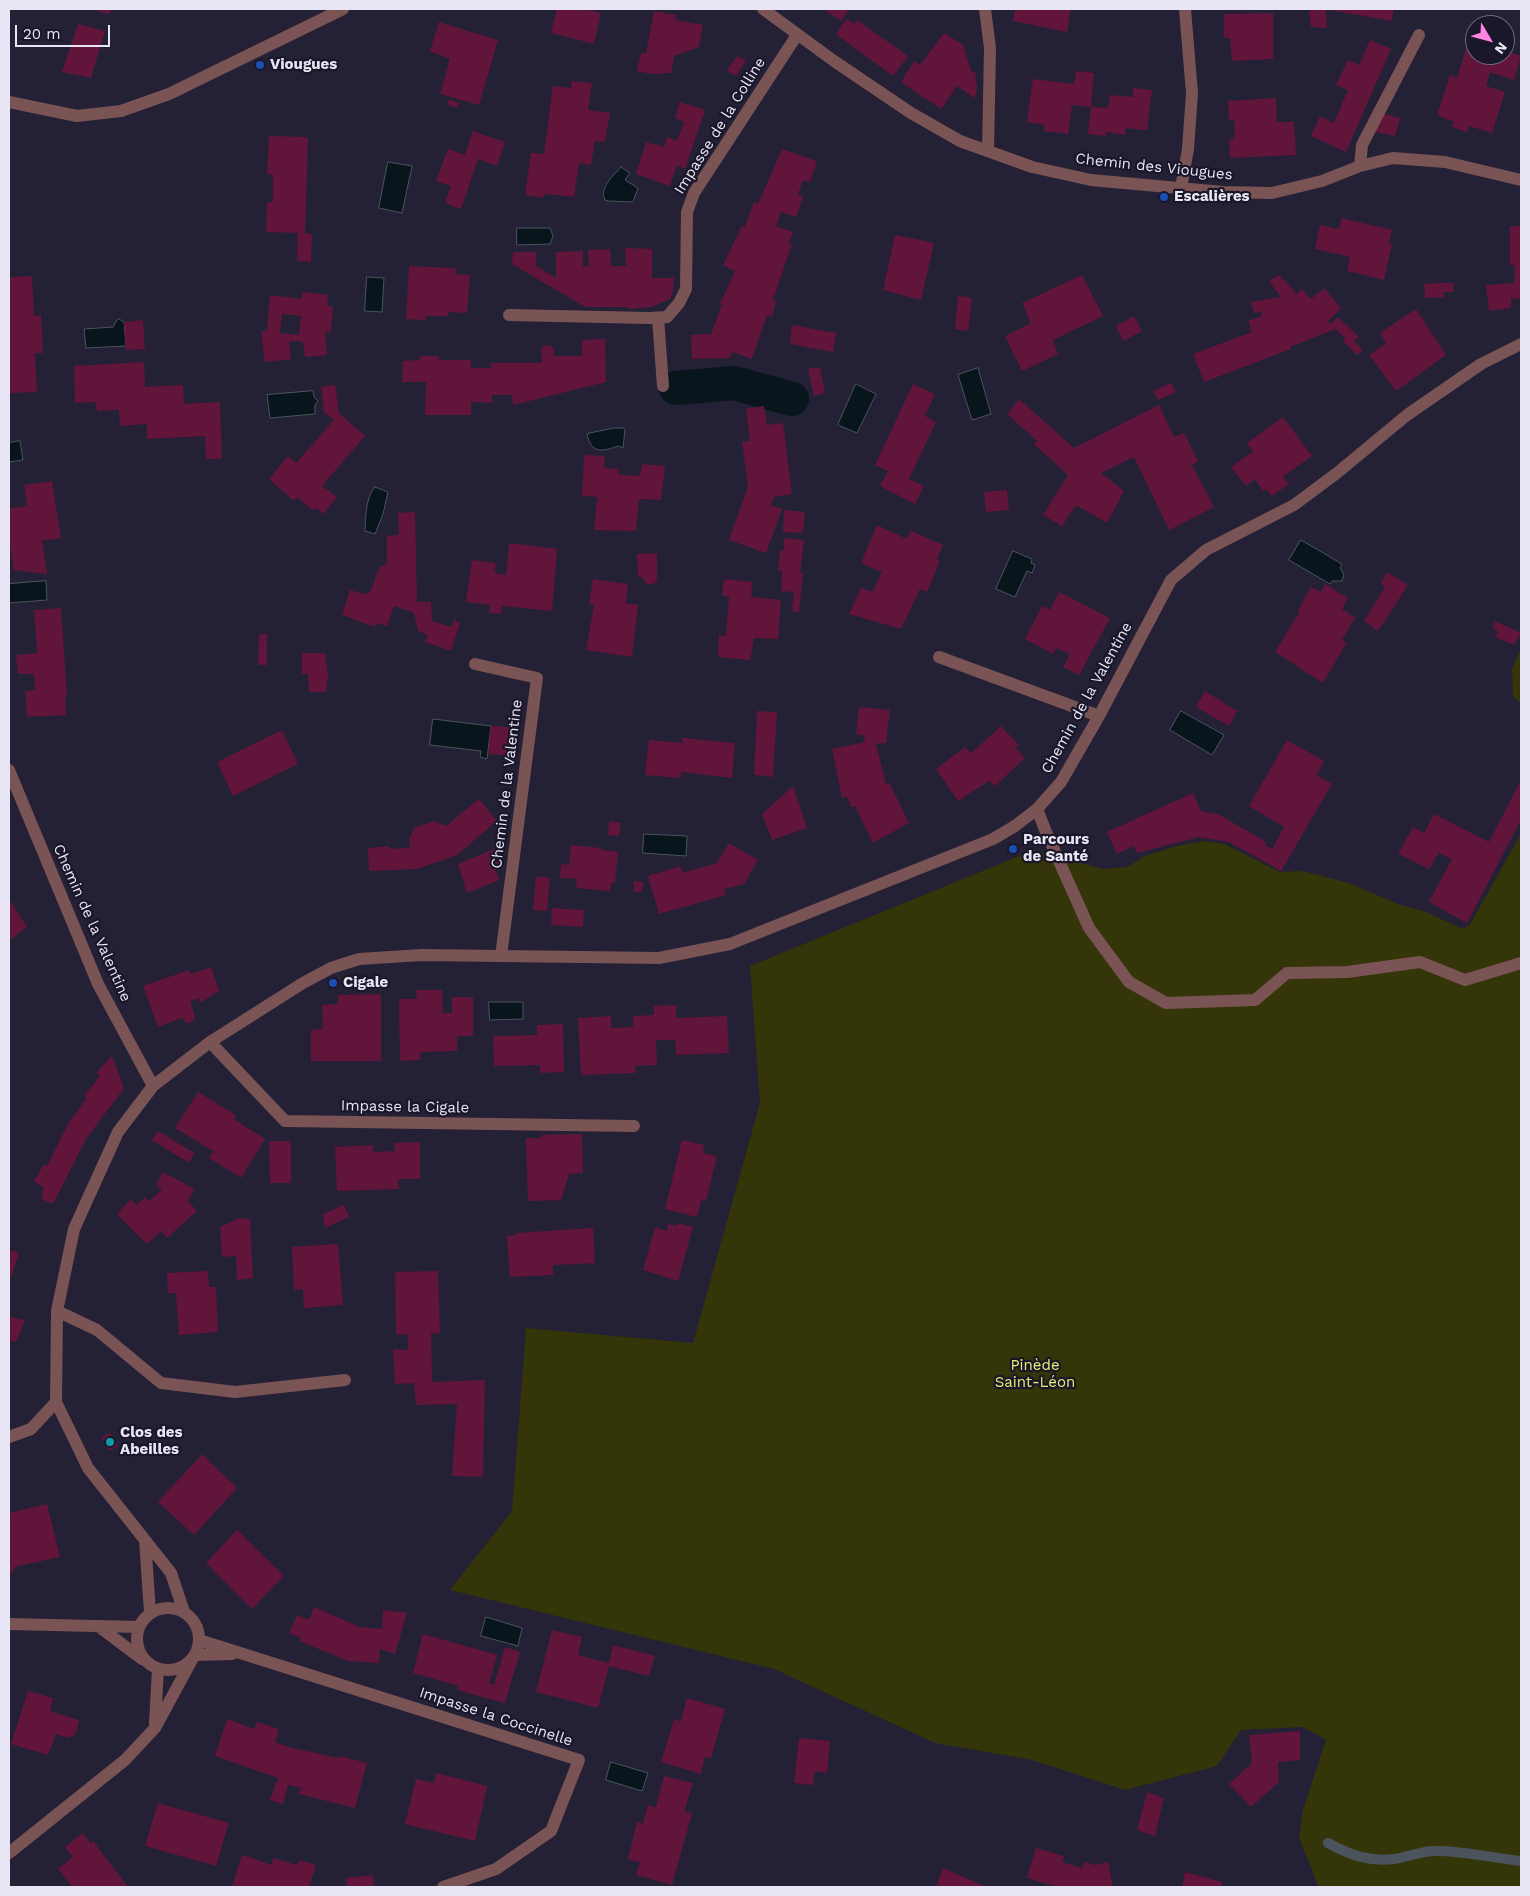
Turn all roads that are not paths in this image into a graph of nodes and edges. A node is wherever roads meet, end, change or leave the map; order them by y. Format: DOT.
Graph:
graph roads {
  1 [pos="343,9"];
  2 [pos="762,9"];
  3 [pos="985,9"];
  4 [pos="1185,9"];
  5 [pos="797,34"];
  6 [pos="1419,35"];
  7 [pos="9,102"];
  8 [pos="988,151"];
  9 [pos="1360,166"];
  10 [pos="1521,180"];
  11 [pos="1181,188"];
  12 [pos="510,315"];
  13 [pos="658,318"];
  14 [pos="1521,344"];
  15 [pos="663,386"];
  16 [pos="939,656"];
  17 [pos="475,664"];
  18 [pos="1099,716"];
  19 [pos="9,770"];
  20 [pos="1037,809"];
  21 [pos="501,956"];
  22 [pos="1521,963"];
  23 [pos="210,1042"];
  24 [pos="153,1086"];
  25 [pos="634,1126"];
  26 [pos="56,1311"];
  27 [pos="345,1380"];
  28 [pos="56,1402"];
  29 [pos="9,1437"];
  30 [pos="145,1540"];
  31 [pos="150,1612"];
  32 [pos="184,1612"];
  33 [pos="9,1624"];
  34 [pos="98,1626"];
  35 [pos="139,1627"];
  36 [pos="199,1640"];
  37 [pos="242,1653"];
  38 [pos="194,1657"];
  39 [pos="155,1668"];
  40 [pos="155,1728"];
  41 [pos="9,1853"];
  42 [pos="443,1887"];
  1 -- 7 [label="street"];
  2 -- 5 [label="street, Chemin des Viougues"];
  3 -- 8 [label="street"];
  4 -- 11 [label="street"];
  5 -- 8 [label="street, Chemin des Viougues"];
  5 -- 13 [label="street, Impasse de la Colline"];
  6 -- 9 [label="street"];
  8 -- 11 [label="street, Chemin des Viougues"];
  9 -- 10 [label="street, Chemin des Viougues"];
  9 -- 11 [label="street, Chemin des Viougues"];
  12 -- 13 [label="street"];
  13 -- 15 [label="street"];
  14 -- 18 [label="street, Chemin de la Valentine"];
  16 -- 18 [label="street"];
  17 -- 21 [label="street, Chemin de la Valentine"];
  18 -- 20 [label="street, Chemin de la Valentine"];
  19 -- 24 [label="street, Chemin de la Valentine"];
  20 -- 21 [label="street, Chemin de la Valentine"];
  20 -- 22 [label="street"];
  21 -- 23 [label="street, Chemin de la Valentine"];
  23 -- 24 [label="street, Chemin de la Valentine"];
  23 -- 25 [label="street, Impasse la Cigale"];
  24 -- 26 [label="street, Chemin de la Valentine"];
  26 -- 27 [label="street"];
  26 -- 28 [label="street, Chemin de la Valentine"];
  28 -- 29 [label="street"];
  28 -- 30 [label="street, Chemin de la Valentine"];
  30 -- 31 [label="street"];
  30 -- 32 [label="street, Chemin de la Valentine"];
  31 -- 32 [label="street"];
  31 -- 35 [label="street"];
  32 -- 36 [label="street"];
  33 -- 34 [label="street"];
  34 -- 35 [label="street"];
  34 -- 39 [label="street"];
  35 -- 39 [label="street"];
  36 -- 37 [label="street, Impasse la Coccinelle"];
  36 -- 38 [label="street"];
  37 -- 38 [label="street, Impasse la Coccinelle"];
  37 -- 42 [label="street, Impasse la Coccinelle"];
  38 -- 39 [label="street"];
  38 -- 40 [label="street"];
  39 -- 40 [label="street"];
  40 -- 41 [label="street"];
}
